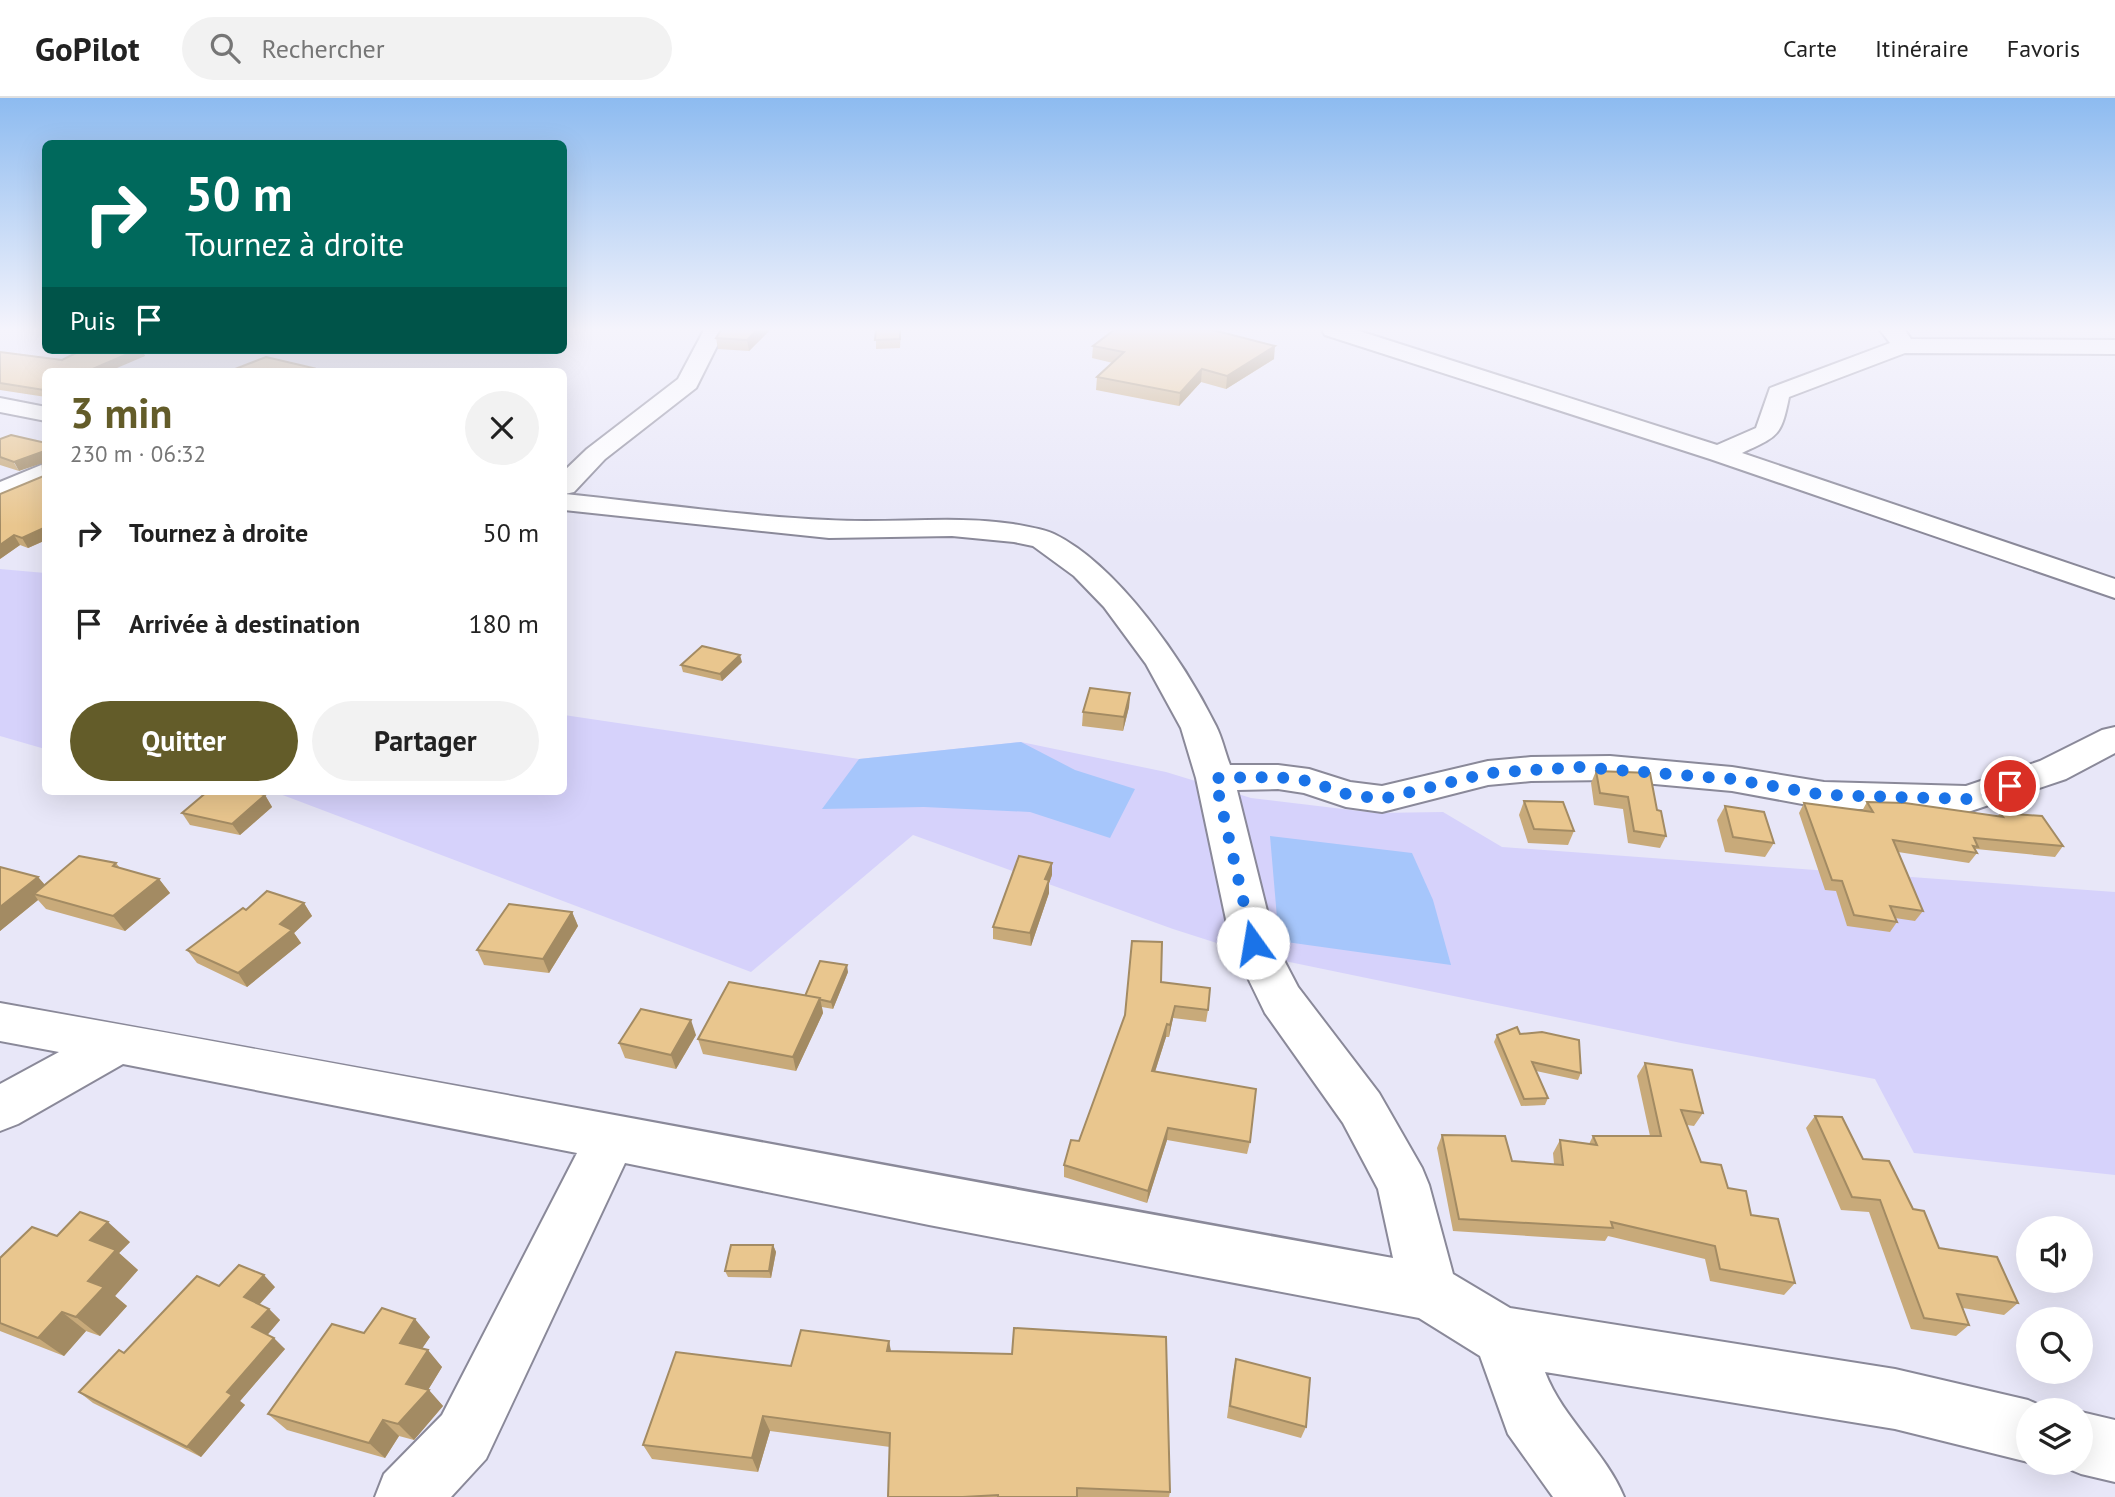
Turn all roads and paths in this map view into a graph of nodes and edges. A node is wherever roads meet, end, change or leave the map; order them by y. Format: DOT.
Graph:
graph roads {
  1 [pos="672,395"];
  2 [pos="1536,395"];
  3 [pos="1777,395"];
  4 [pos="0,405"];
  5 [pos="42,413"];
  6 [pos="1719,454"];
  7 [pos="42,473"];
  8 [pos="567,483"];
  9 [pos="0,492"];
  10 [pos="567,502"];
  11 [pos="2115,589"];
  12 [pos="2115,738"];
  13 [pos="1215,778"];
  14 [pos="0,1022"];
  15 [pos="117,1044"];
  16 [pos="0,1109"];
  17 [pos="612,1137"];
  18 [pos="1429,1292"];
  19 [pos="1502,1336"];
  20 [pos="2016,1428"];
  21 [pos="2093,1446"];
  22 [pos="2115,1451"];
  23 [pos="407,1497"];
  24 [pos="1591,1497"];
  1 -- 8 [label="street"];
  2 -- 6 [label="street"];
  3 -- 6 [label="street"];
  4 -- 5 [label="street"];
  6 -- 11 [label="street"];
  7 -- 9 [label="street"];
  10 -- 13 [label="street"];
  12 -- 13 [label="street"];
  13 -- 18 [label="street"];
  14 -- 15 [label="street"];
  15 -- 16 [label="street"];
  15 -- 17 [label="street"];
  17 -- 18 [label="street"];
  17 -- 23 [label="street"];
  18 -- 19 [label="street"];
  19 -- 20 [label="street"];
  19 -- 24 [label="street"];
  21 -- 22 [label="street"];
}
